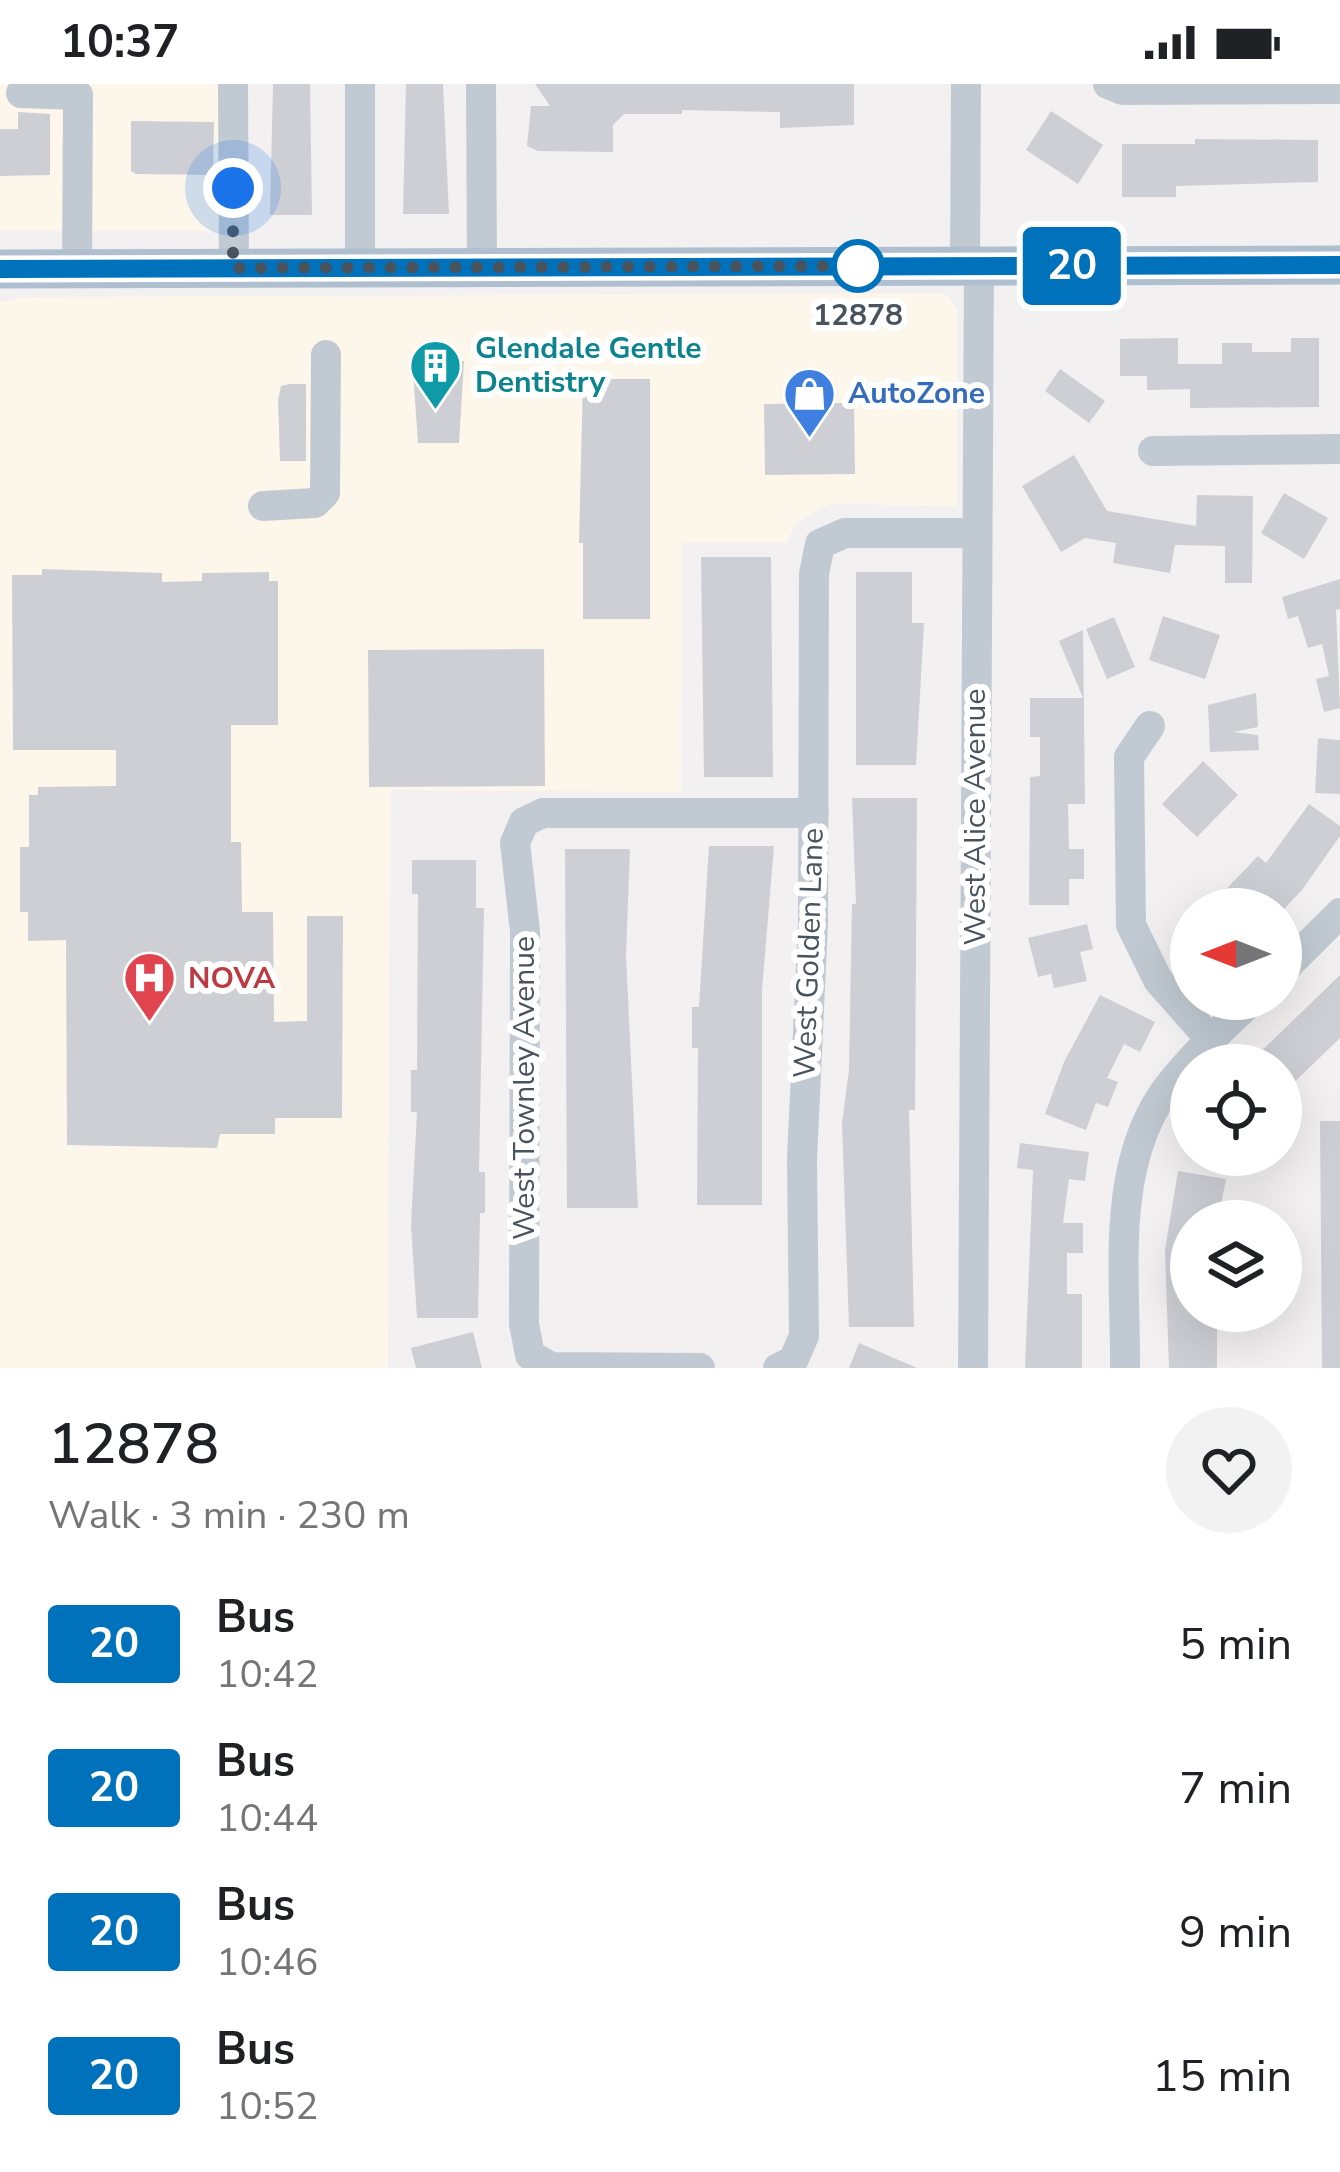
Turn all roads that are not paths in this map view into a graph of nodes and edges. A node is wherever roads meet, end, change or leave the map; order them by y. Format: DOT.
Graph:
graph roads {
  1 [pos="233,84"];
  2 [pos="360,84"];
  3 [pos="481,84"];
  4 [pos="966,84"];
  5 [pos="1108,84"];
  6 [pos="1340,88"];
  7 [pos="21,93"];
  8 [pos="1340,265"];
  9 [pos="972,266"];
  10 [pos="482,267"];
  11 [pos="233,268"];
  12 [pos="360,268"];
  13 [pos="0,269"];
  14 [pos="77,269"];
  15 [pos="326,356"];
  16 [pos="1340,449"];
  17 [pos="1153,451"];
  18 [pos="263,506"];
  19 [pos="977,533"];
  20 [pos="1150,726"];
  21 [pos="814,814"];
  22 [pos="1340,913"];
  23 [pos="1302,950"];
  24 [pos="1231,1020"];
  25 [pos="1210,1040"];
  26 [pos="786,1365"];
  27 [pos="661,1368"];
  28 [pos="700,1368"];
  29 [pos="973,1368"];
  30 [pos="1126,1368"];
  1 -- 11 [label="street"];
  2 -- 12 [label="street"];
  3 -- 10 [label="street"];
  4 -- 9 [label="street, West Alice Avenue"];
  5 -- 6 [label="street"];
  7 -- 14 [label="street"];
  8 -- 9 [label="main road"];
  9 -- 10 [label="main road"];
  9 -- 19 [label="street, West Alice Avenue"];
  10 -- 12 [label="main road"];
  11 -- 12 [label="main road"];
  11 -- 14 [label="main road"];
  13 -- 14 [label="main road"];
  15 -- 18 [label="street"];
  16 -- 17 [label="street"];
  19 -- 21 [label="street, West Golden Lane"];
  19 -- 29 [label="street, West Alice Avenue"];
  20 -- 25 [label="street"];
  21 -- 26 [label="street, West Golden Lane"];
  21 -- 27 [label="street, West Townley Avenue"];
  22 -- 23 [label="street"];
  24 -- 25 [label="street"];
  25 -- 30 [label="street"];
  27 -- 28 [label="street"];
}
